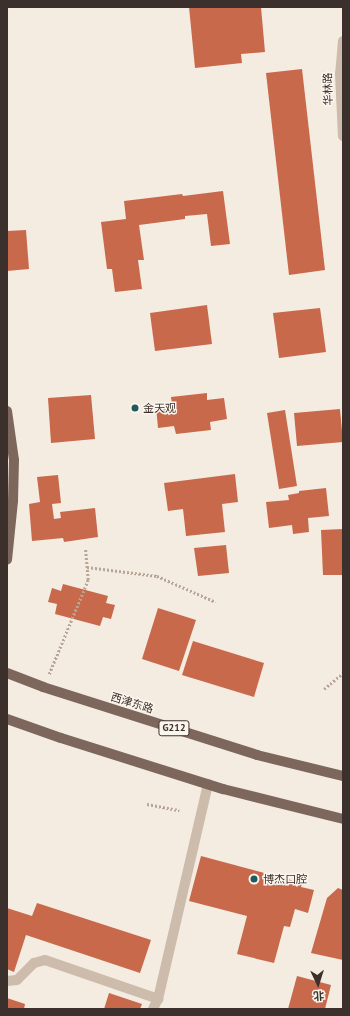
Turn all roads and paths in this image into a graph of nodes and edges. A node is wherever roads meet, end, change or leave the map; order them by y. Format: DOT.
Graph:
graph roads {
  1 [pos="343,41"];
  2 [pos="343,136"];
  3 [pos="7,411"];
  4 [pos="85,548"];
  5 [pos="7,560"];
  6 [pos="87,567"];
  7 [pos="216,602"];
  8 [pos="7,673"];
  9 [pos="343,673"];
  10 [pos="43,687"];
  11 [pos="324,689"];
  12 [pos="7,719"];
  13 [pos="343,776"];
  14 [pos="208,784"];
  15 [pos="147,804"];
  16 [pos="179,810"];
  17 [pos="343,819"];
  18 [pos="7,982"];
  19 [pos="158,999"];
  20 [pos="154,1009"];
  1 -- 2 [label="street, 华林路"];
  3 -- 5 [label="main road"];
  4 -- 6 [label="path"];
  6 -- 7 [label="path"];
  6 -- 10 [label="path"];
  8 -- 10 [label="main road, 西津东路 / G212"];
  9 -- 11 [label="path"];
  10 -- 13 [label="main road, 西津东路 / G212"];
  12 -- 14 [label="main road"];
  14 -- 17 [label="main road"];
  14 -- 19 [label="street"];
  15 -- 16 [label="path"];
  18 -- 19 [label="street"];
  19 -- 20 [label="street"];
}
